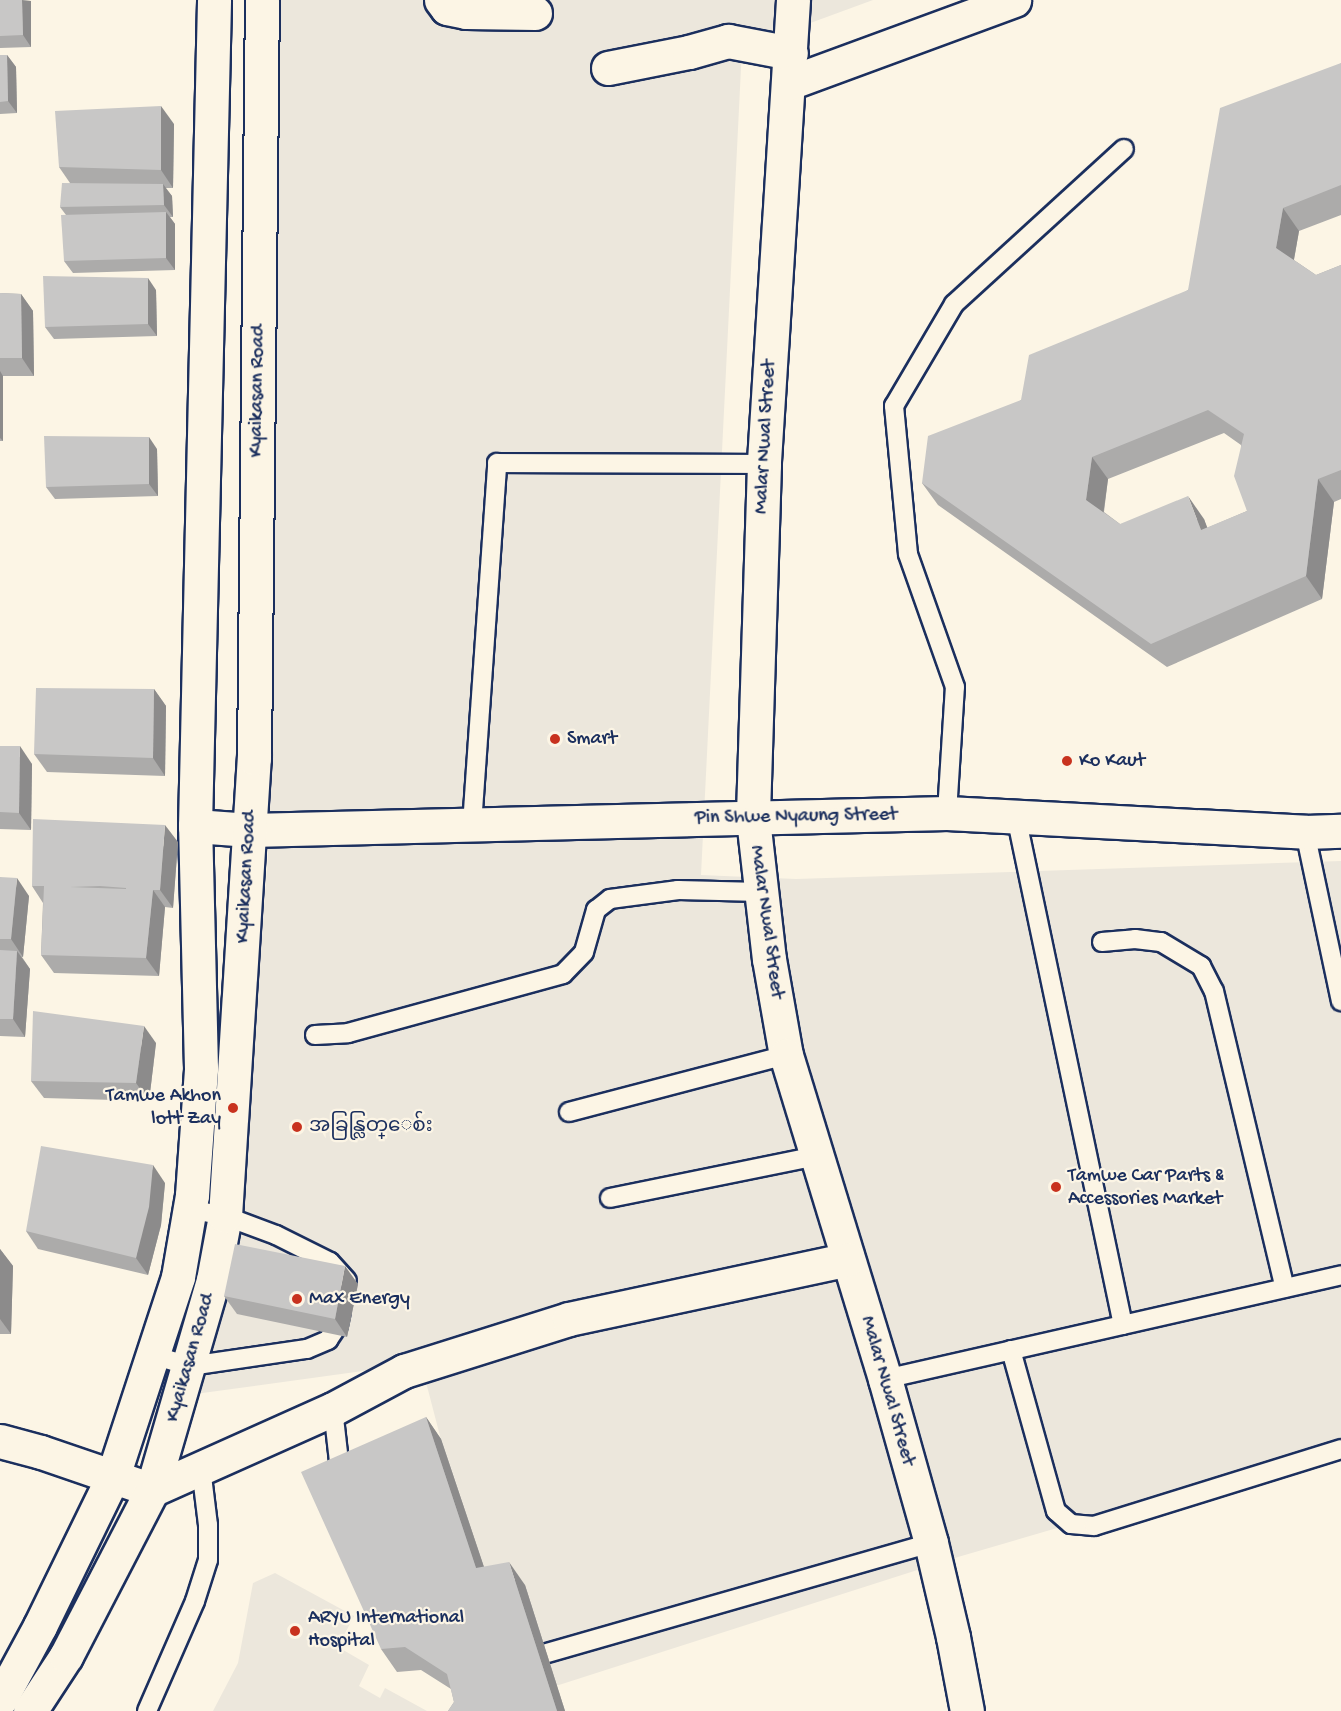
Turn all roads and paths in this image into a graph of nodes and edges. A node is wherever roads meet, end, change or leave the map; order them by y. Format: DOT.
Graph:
graph roads {
  1 [pos="214,0"];
  2 [pos="261,0"];
  3 [pos="441,0"];
  4 [pos="793,0"];
  5 [pos="1014,0"];
  6 [pos="535,13"];
  7 [pos="608,68"];
  8 [pos="790,68"];
  9 [pos="1124,149"];
  10 [pos="764,464"];
  11 [pos="947,813"];
  12 [pos="1016,816"];
  13 [pos="753,819"];
  14 [pos="472,825"];
  15 [pos="195,826"];
  16 [pos="250,830"];
  17 [pos="1341,831"];
  18 [pos="1305,832"];
  19 [pos="761,892"];
  20 [pos="1102,942"];
  21 [pos="1341,1001"];
  22 [pos="315,1035"];
  23 [pos="786,1054"];
  24 [pos="569,1112"];
  25 [pos="816,1156"];
  26 [pos="610,1198"];
  27 [pos="189,1209"];
  28 [pos="225,1216"];
  29 [pos="848,1258"];
  30 [pos="1341,1275"];
  31 [pos="1285,1288"];
  32 [pos="1123,1325"];
  33 [pos="1011,1350"];
  34 [pos="153,1355"];
  35 [pos="190,1366"];
  36 [pos="885,1379"];
  37 [pos="333,1409"];
  38 [pos="0,1441"];
  39 [pos="1341,1449"];
  40 [pos="201,1468"];
  41 [pos="112,1476"];
  42 [pos="342,1484"];
  43 [pos="152,1490"];
  44 [pos="931,1543"];
  45 [pos="547,1653"];
  46 [pos="0,1700"];
  47 [pos="30,1711"];
  48 [pos="147,1711"];
  49 [pos="967,1711"];
  1 -- 15 [label="street, Kyaikasan Road"];
  2 -- 16 [label="street, Kyaikasan Road"];
  3 -- 6 [label="street"];
  4 -- 8 [label="street, Malar Nwal Street"];
  5 -- 8 [label="street"];
  7 -- 8 [label="street"];
  8 -- 10 [label="street, Malar Nwal Street"];
  9 -- 11 [label="lane"];
  10 -- 13 [label="street, Malar Nwal Street"];
  10 -- 14 [label="lane"];
  11 -- 12 [label="street, Pin Shwe Nyaung Street"];
  11 -- 13 [label="street, Pin Shwe Nyaung Street"];
  12 -- 18 [label="street, Pin Shwe Nyaung Street"];
  12 -- 32 [label="lane"];
  13 -- 14 [label="street, Pin Shwe Nyaung Street"];
  13 -- 19 [label="street, Malar Nwal Street"];
  14 -- 16 [label="street, Pin Shwe Nyaung Street"];
  15 -- 16 [label="street, Pin Shwe Nyaung Street"];
  15 -- 27 [label="street, Kyaikasan Road"];
  16 -- 28 [label="street, Kyaikasan Road"];
  17 -- 18 [label="street, Pin Shwe Nyaung Street"];
  18 -- 21 [label="lane"];
  19 -- 22 [label="lane"];
  19 -- 23 [label="street, Malar Nwal Street"];
  20 -- 31 [label="lane"];
  23 -- 24 [label="lane"];
  23 -- 25 [label="street, Malar Nwal Street"];
  25 -- 26 [label="lane"];
  25 -- 29 [label="street, Malar Nwal Street"];
  27 -- 28 [label="lane"];
  27 -- 34 [label="street, Kyaikasan Road"];
  28 -- 35 [label="street, Kyaikasan Road"];
  28 -- 35 [label="lane"];
  29 -- 36 [label="street, Malar Nwal Street"];
  29 -- 37 [label="street"];
  30 -- 31 [label="lane"];
  31 -- 32 [label="lane"];
  32 -- 33 [label="lane"];
  33 -- 36 [label="lane"];
  33 -- 39 [label="lane"];
  34 -- 35 [label="lane"];
  34 -- 41 [label="street, Kyaikasan Road"];
  35 -- 43 [label="street, Kyaikasan Road"];
  36 -- 44 [label="street, Malar Nwal Street"];
  37 -- 40 [label="street"];
  37 -- 42 [label="lane"];
  38 -- 41 [label="street"];
  40 -- 43 [label="street"];
  40 -- 48 [label="lane"];
  41 -- 43 [label="street"];
  41 -- 46 [label="street, Kyaikasan Road"];
  43 -- 47 [label="street, Kyaikasan Road"];
  44 -- 45 [label="lane"];
  44 -- 49 [label="street, Malar Nwal Street"];
}
